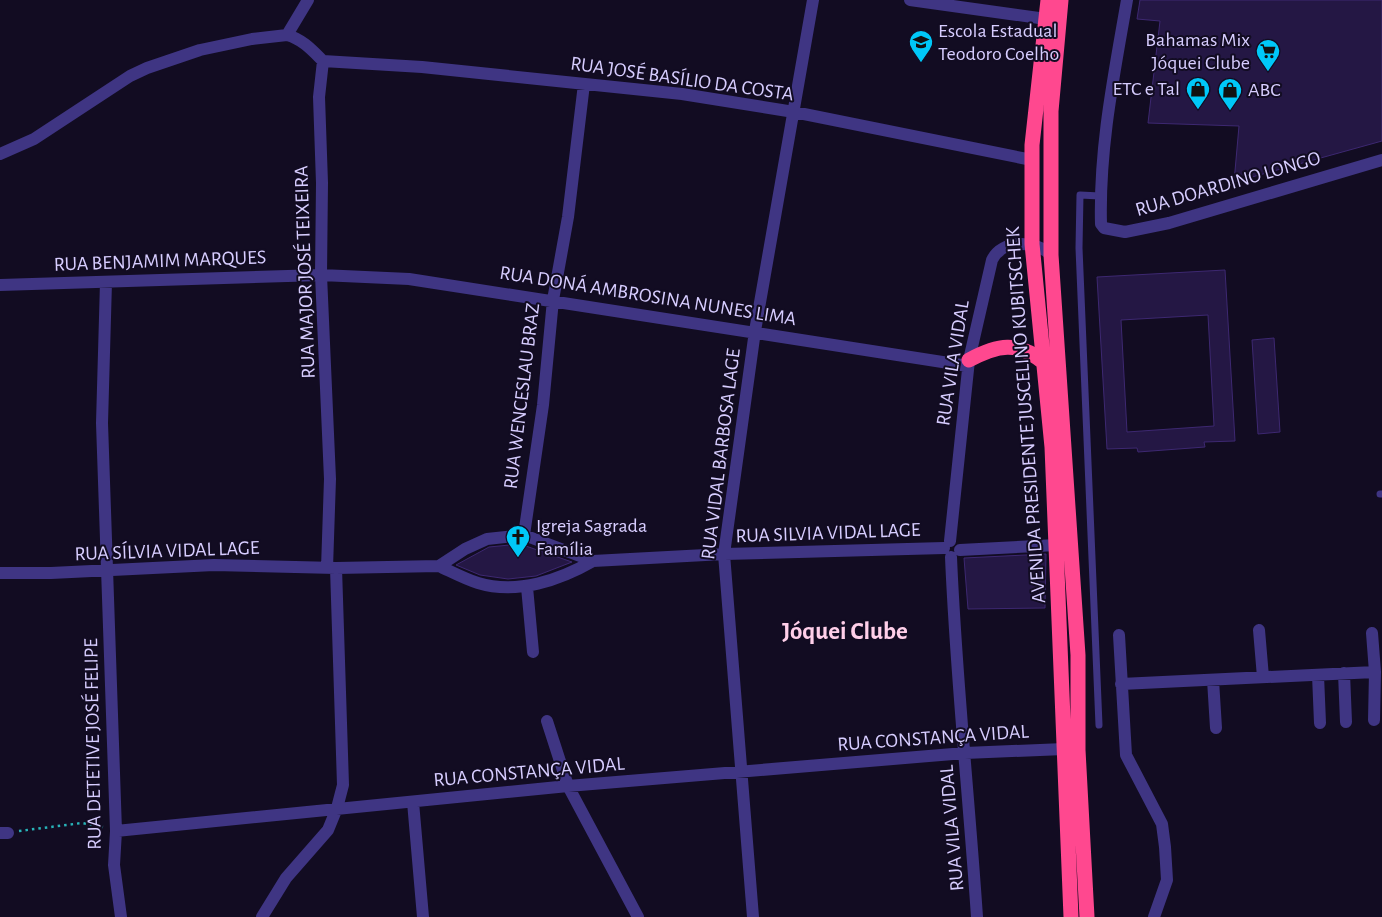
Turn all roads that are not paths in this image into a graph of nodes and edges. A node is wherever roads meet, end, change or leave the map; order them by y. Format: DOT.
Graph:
graph roads {
  1 [pos="308,0"];
  2 [pos="813,0"];
  3 [pos="910,0"];
  4 [pos="1048,0"];
  5 [pos="1061,0"];
  6 [pos="1127,0"];
  7 [pos="1046,19"];
  8 [pos="287,35"];
  9 [pos="322,62"];
  10 [pos="584,84"];
  11 [pos="794,112"];
  12 [pos="0,154"];
  13 [pos="1032,160"];
  14 [pos="1382,160"];
  15 [pos="1100,196"];
  16 [pos="1051,228"];
  17 [pos="1032,244"];
  18 [pos="1051,255"];
  19 [pos="321,275"];
  20 [pos="106,282"];
  21 [pos="0,285"];
  22 [pos="553,300"];
  23 [pos="755,331"];
  24 [pos="969,363"];
  25 [pos="1044,363"];
  26 [pos="524,535"];
  27 [pos="1057,545"];
  28 [pos="951,549"];
  29 [pos="724,554"];
  30 [pos="594,561"];
  31 [pos="439,566"];
  32 [pos="331,568"];
  33 [pos="106,570"];
  34 [pos="0,573"];
  35 [pos="527,587"];
  36 [pos="1259,630"];
  37 [pos="1372,633"];
  38 [pos="1119,635"];
  39 [pos="533,652"];
  40 [pos="1375,672"];
  41 [pos="1344,673"];
  42 [pos="1318,674"];
  43 [pos="1263,677"];
  44 [pos="1213,680"];
  45 [pos="1122,684"];
  46 [pos="1374,720"];
  47 [pos="547,721"];
  48 [pos="1346,722"];
  49 [pos="1320,723"];
  50 [pos="1099,725"];
  51 [pos="1216,728"];
  52 [pos="1064,749"];
  53 [pos="965,753"];
  54 [pos="743,772"];
  55 [pos="568,786"];
  56 [pos="412,802"];
  57 [pos="337,808"];
  58 [pos="116,831"];
  59 [pos="121,917"];
  60 [pos="262,917"];
  61 [pos="423,917"];
  62 [pos="638,917"];
  63 [pos="753,917"];
  64 [pos="977,917"];
  65 [pos="1071,917"];
  66 [pos="1087,917"];
  67 [pos="1154,917"];
  1 -- 8 [label="street"];
  2 -- 11 [label="street, RUA VIDAL BARBOSA LAGE"];
  3 -- 7 [label="street"];
  4 -- 7 [label="highway, AVENIDA PRESIDENTE JUSCELINO KUBITSCHEK"];
  5 -- 16 [label="highway, AVENIDA PRESIDENTE JUSCELINO KUBITSCHEK"];
  6 -- 15 [label="street, RUA DOARDINO LONGO"];
  7 -- 13 [label="highway, AVENIDA PRESIDENTE JUSCELINO KUBITSCHEK"];
  8 -- 9 [label="street"];
  8 -- 12 [label="street"];
  9 -- 10 [label="street, RUA JOSÉ BASÍLIO DA COSTA"];
  9 -- 19 [label="street, RUA MAJOR JOSÉ TEIXEIRA"];
  10 -- 11 [label="street, RUA JOSÉ BASÍLIO DA COSTA"];
  10 -- 22 [label="street, RUA WENCESLAU BRAZ"];
  11 -- 13 [label="street, RUA JOSÉ BASÍLIO DA COSTA"];
  11 -- 23 [label="street, RUA VIDAL BARBOSA LAGE"];
  13 -- 17 [label="highway, AVENIDA PRESIDENTE JUSCELINO KUBITSCHEK"];
  14 -- 15 [label="street, RUA DOARDINO LONGO"];
  15 -- 50 [label="lane"];
  16 -- 17 [label="highway"];
  16 -- 18 [label="highway, AVENIDA PRESIDENTE JUSCELINO KUBITSCHEK"];
  17 -- 18 [label="street"];
  17 -- 24 [label="street, RUA VILA VIDAL"];
  17 -- 25 [label="highway, AVENIDA PRESIDENTE JUSCELINO KUBITSCHEK"];
  18 -- 66 [label="highway, AVENIDA PRESIDENTE JUSCELINO KUBITSCHEK"];
  19 -- 20 [label="street, RUA BENJAMIM MARQUES"];
  19 -- 22 [label="street, RUA DONÁ AMBROSINA NUNES LIMA"];
  19 -- 32 [label="street, RUA MAJOR JOSÉ TEIXEIRA"];
  20 -- 21 [label="street, RUA BENJAMIM MARQUES"];
  20 -- 33 [label="street, RUA DETETIVE JOSÉ FELIPE"];
  22 -- 23 [label="street, RUA DONÁ AMBROSINA NUNES LIMA"];
  22 -- 26 [label="street, RUA WENCESLAU BRAZ"];
  23 -- 24 [label="street, RUA DONÁ AMBROSINA NUNES LIMA"];
  23 -- 29 [label="street, RUA VIDAL BARBOSA LAGE"];
  24 -- 25 [label="highway"];
  24 -- 28 [label="street, RUA VILA VIDAL"];
  25 -- 27 [label="highway, AVENIDA PRESIDENTE JUSCELINO KUBITSCHEK"];
  26 -- 30 [label="street, RUA SILVIA VIDAL LAGE"];
  26 -- 31 [label="street, RUA SILVIA VIDAL LAGE"];
  27 -- 28 [label="street, RUA SILVIA VIDAL LAGE"];
  27 -- 52 [label="highway, AVENIDA PRESIDENTE JUSCELINO KUBITSCHEK"];
  28 -- 29 [label="street, RUA SILVIA VIDAL LAGE"];
  28 -- 53 [label="street, RUA VILA VIDAL"];
  29 -- 30 [label="street, RUA SILVIA VIDAL LAGE"];
  29 -- 54 [label="street, RUA VIDAL BARBOSA LAGE"];
  30 -- 35 [label="street"];
  31 -- 32 [label="street"];
  31 -- 35 [label="street"];
  32 -- 33 [label="street, RUA SÍLVIA VIDAL LAGE"];
  32 -- 57 [label="street, RUA MAJOR JOSÉ TEIXEIRA"];
  33 -- 34 [label="street, RUA SÍLVIA VIDAL LAGE"];
  33 -- 58 [label="street, RUA DETETIVE JOSÉ FELIPE"];
  35 -- 39 [label="street"];
  36 -- 43 [label="street"];
  37 -- 40 [label="street"];
  38 -- 45 [label="street"];
  40 -- 41 [label="street"];
  40 -- 46 [label="street"];
  41 -- 42 [label="street"];
  41 -- 48 [label="street"];
  42 -- 43 [label="street"];
  42 -- 49 [label="street"];
  43 -- 44 [label="street"];
  44 -- 45 [label="street"];
  44 -- 51 [label="street"];
  45 -- 67 [label="street"];
  47 -- 55 [label="street"];
  52 -- 53 [label="street, RUA CONSTANÇA VIDAL"];
  52 -- 65 [label="highway, AVENIDA PRESIDENTE JUSCELINO KUBITSCHEK"];
  53 -- 54 [label="street, RUA CONSTANÇA VIDAL"];
  53 -- 64 [label="street, RUA VILA VIDAL"];
  54 -- 55 [label="street, RUA CONSTANÇA VIDAL"];
  54 -- 63 [label="street, RUA VIDAL BARBOSA LAGE"];
  55 -- 56 [label="street, RUA CONSTANÇA VIDAL"];
  55 -- 62 [label="street"];
  56 -- 57 [label="street, RUA CONSTANÇA VIDAL"];
  56 -- 61 [label="street"];
  57 -- 58 [label="street, RUA CONSTANÇA VIDAL"];
  57 -- 60 [label="street, RUA MAJOR JOSÉ TEIXEIRA"];
  58 -- 59 [label="street, RUA DETETIVE JOSÉ FELIPE"];
}
